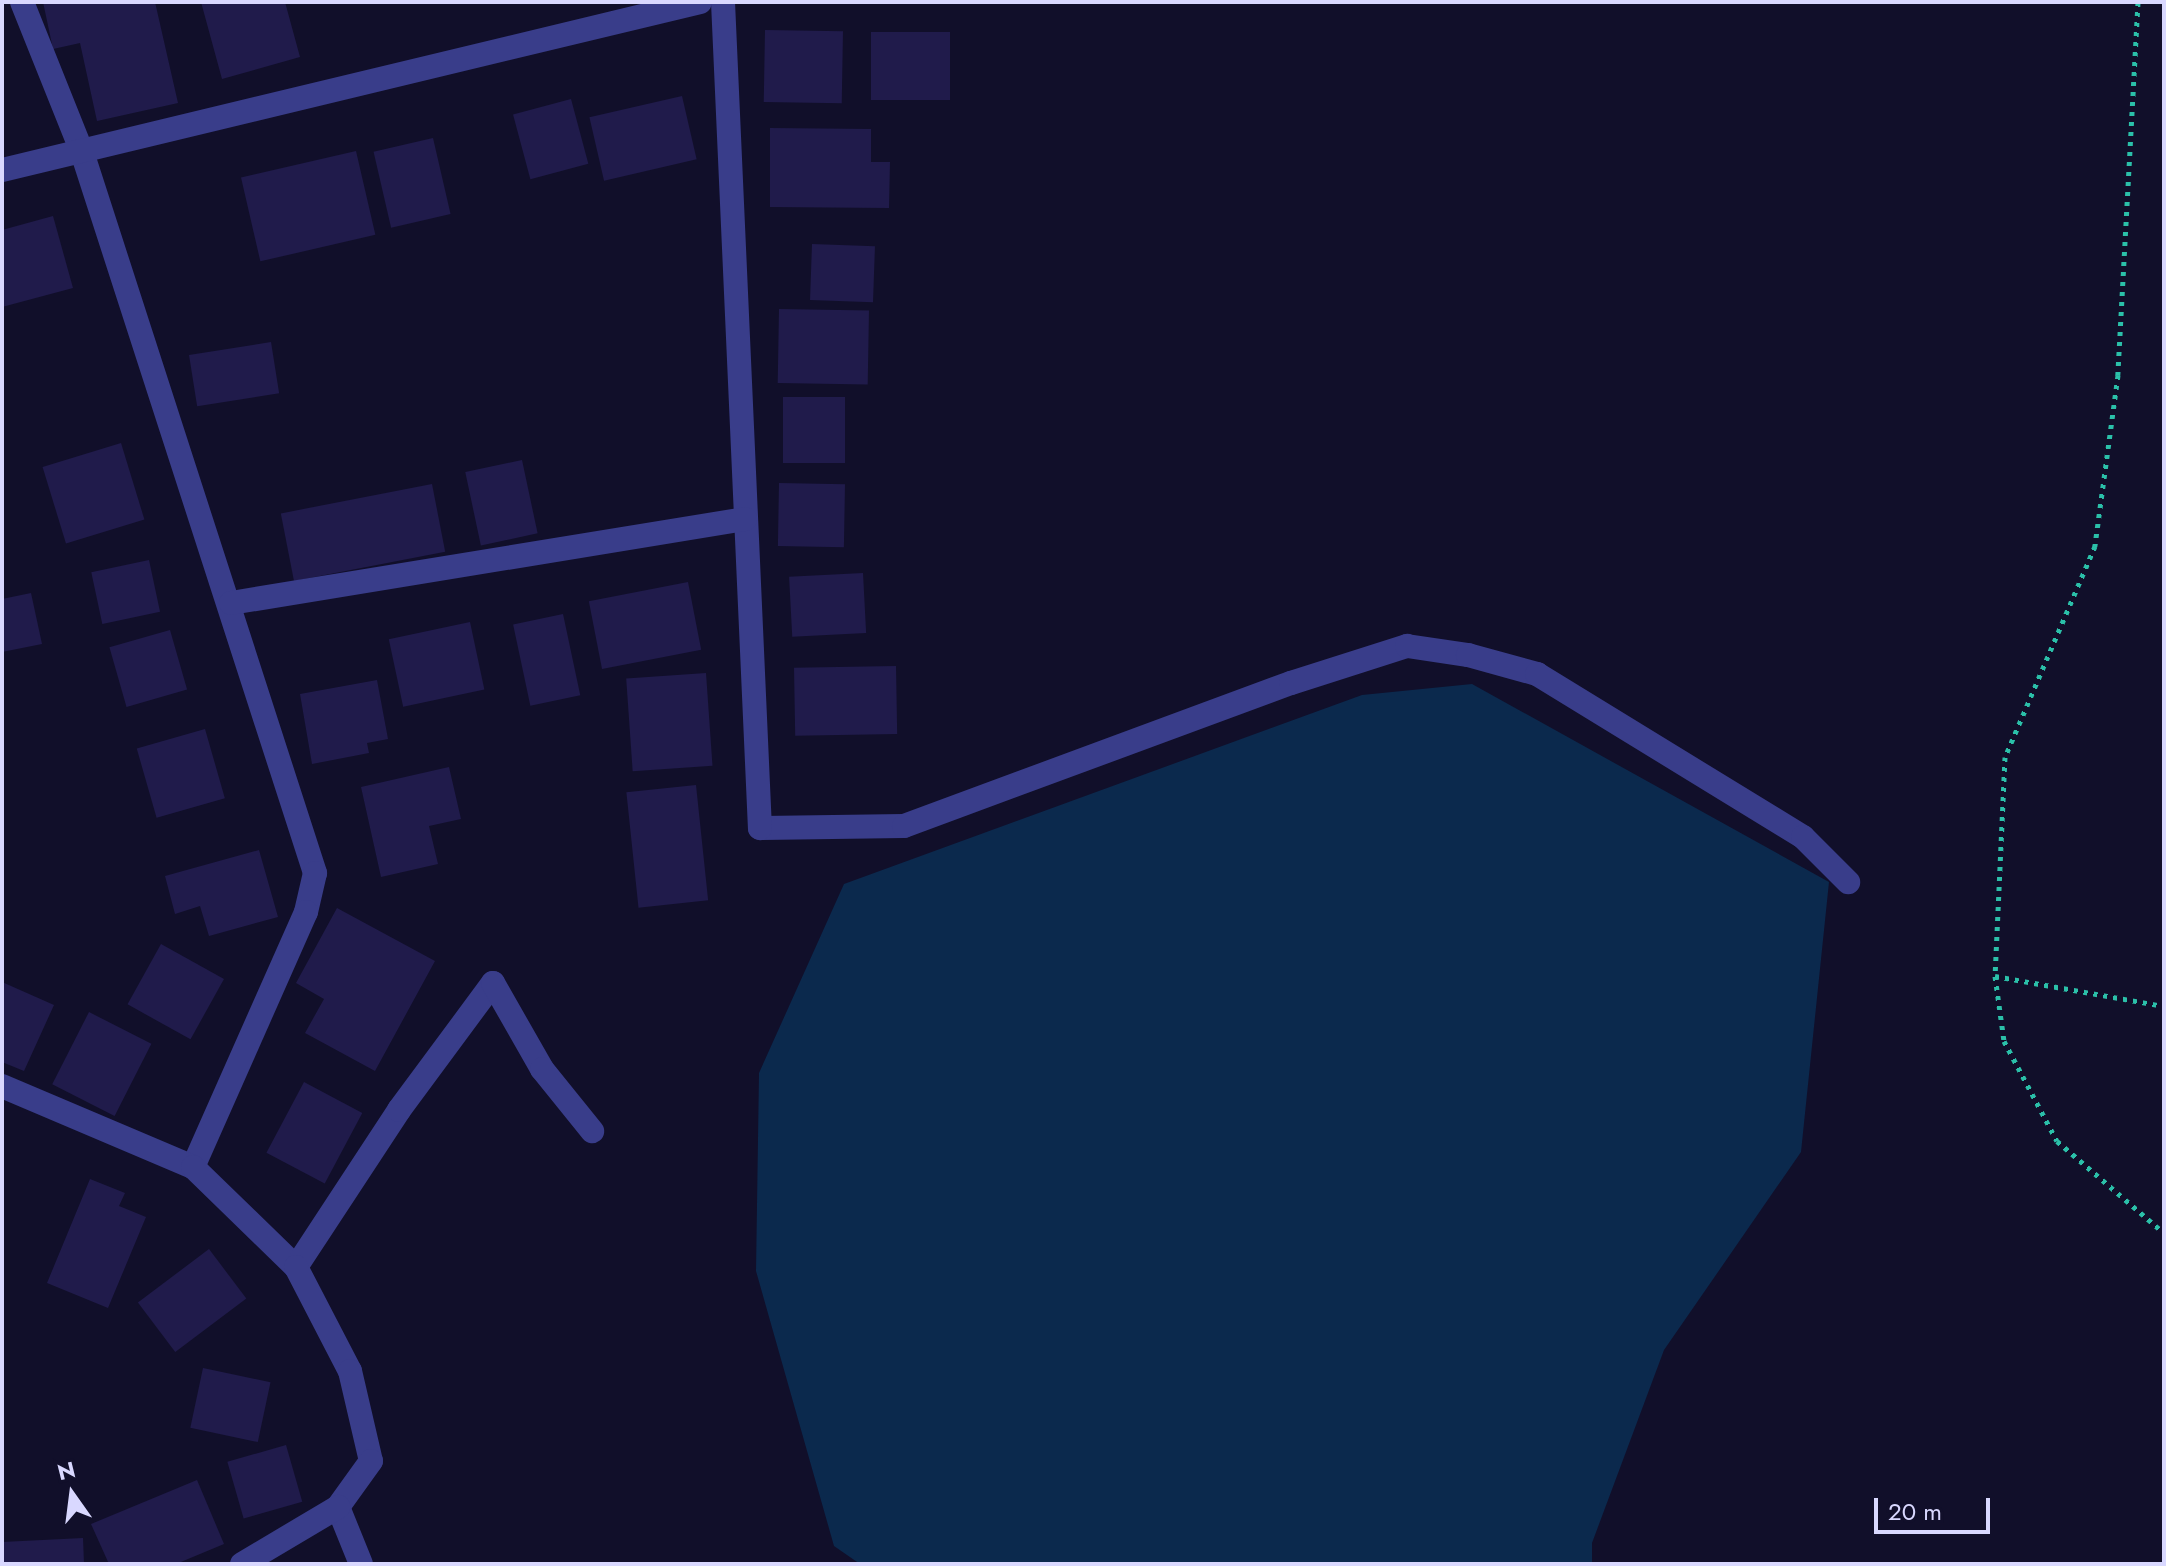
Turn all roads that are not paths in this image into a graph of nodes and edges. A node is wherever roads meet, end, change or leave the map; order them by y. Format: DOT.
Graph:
graph roads {
  1 [pos="22,2"];
  2 [pos="700,2"];
  3 [pos="723,2"];
  4 [pos="82,152"];
  5 [pos="2,170"];
  6 [pos="745,519"];
  7 [pos="231,603"];
  8 [pos="1848,882"];
  9 [pos="2,1086"];
  10 [pos="592,1131"];
  11 [pos="193,1167"];
  12 [pos="296,1267"];
  13 [pos="338,1507"];
  14 [pos="242,1564"];
  15 [pos="361,1564"];
  1 -- 4 [label="street"];
  2 -- 4 [label="street"];
  3 -- 6 [label="street"];
  4 -- 5 [label="street"];
  4 -- 7 [label="street"];
  6 -- 7 [label="street"];
  6 -- 8 [label="street"];
  7 -- 11 [label="street"];
  9 -- 11 [label="street"];
  10 -- 12 [label="street"];
  11 -- 12 [label="street"];
  12 -- 13 [label="street"];
  13 -- 14 [label="street"];
  13 -- 15 [label="street"];
}
